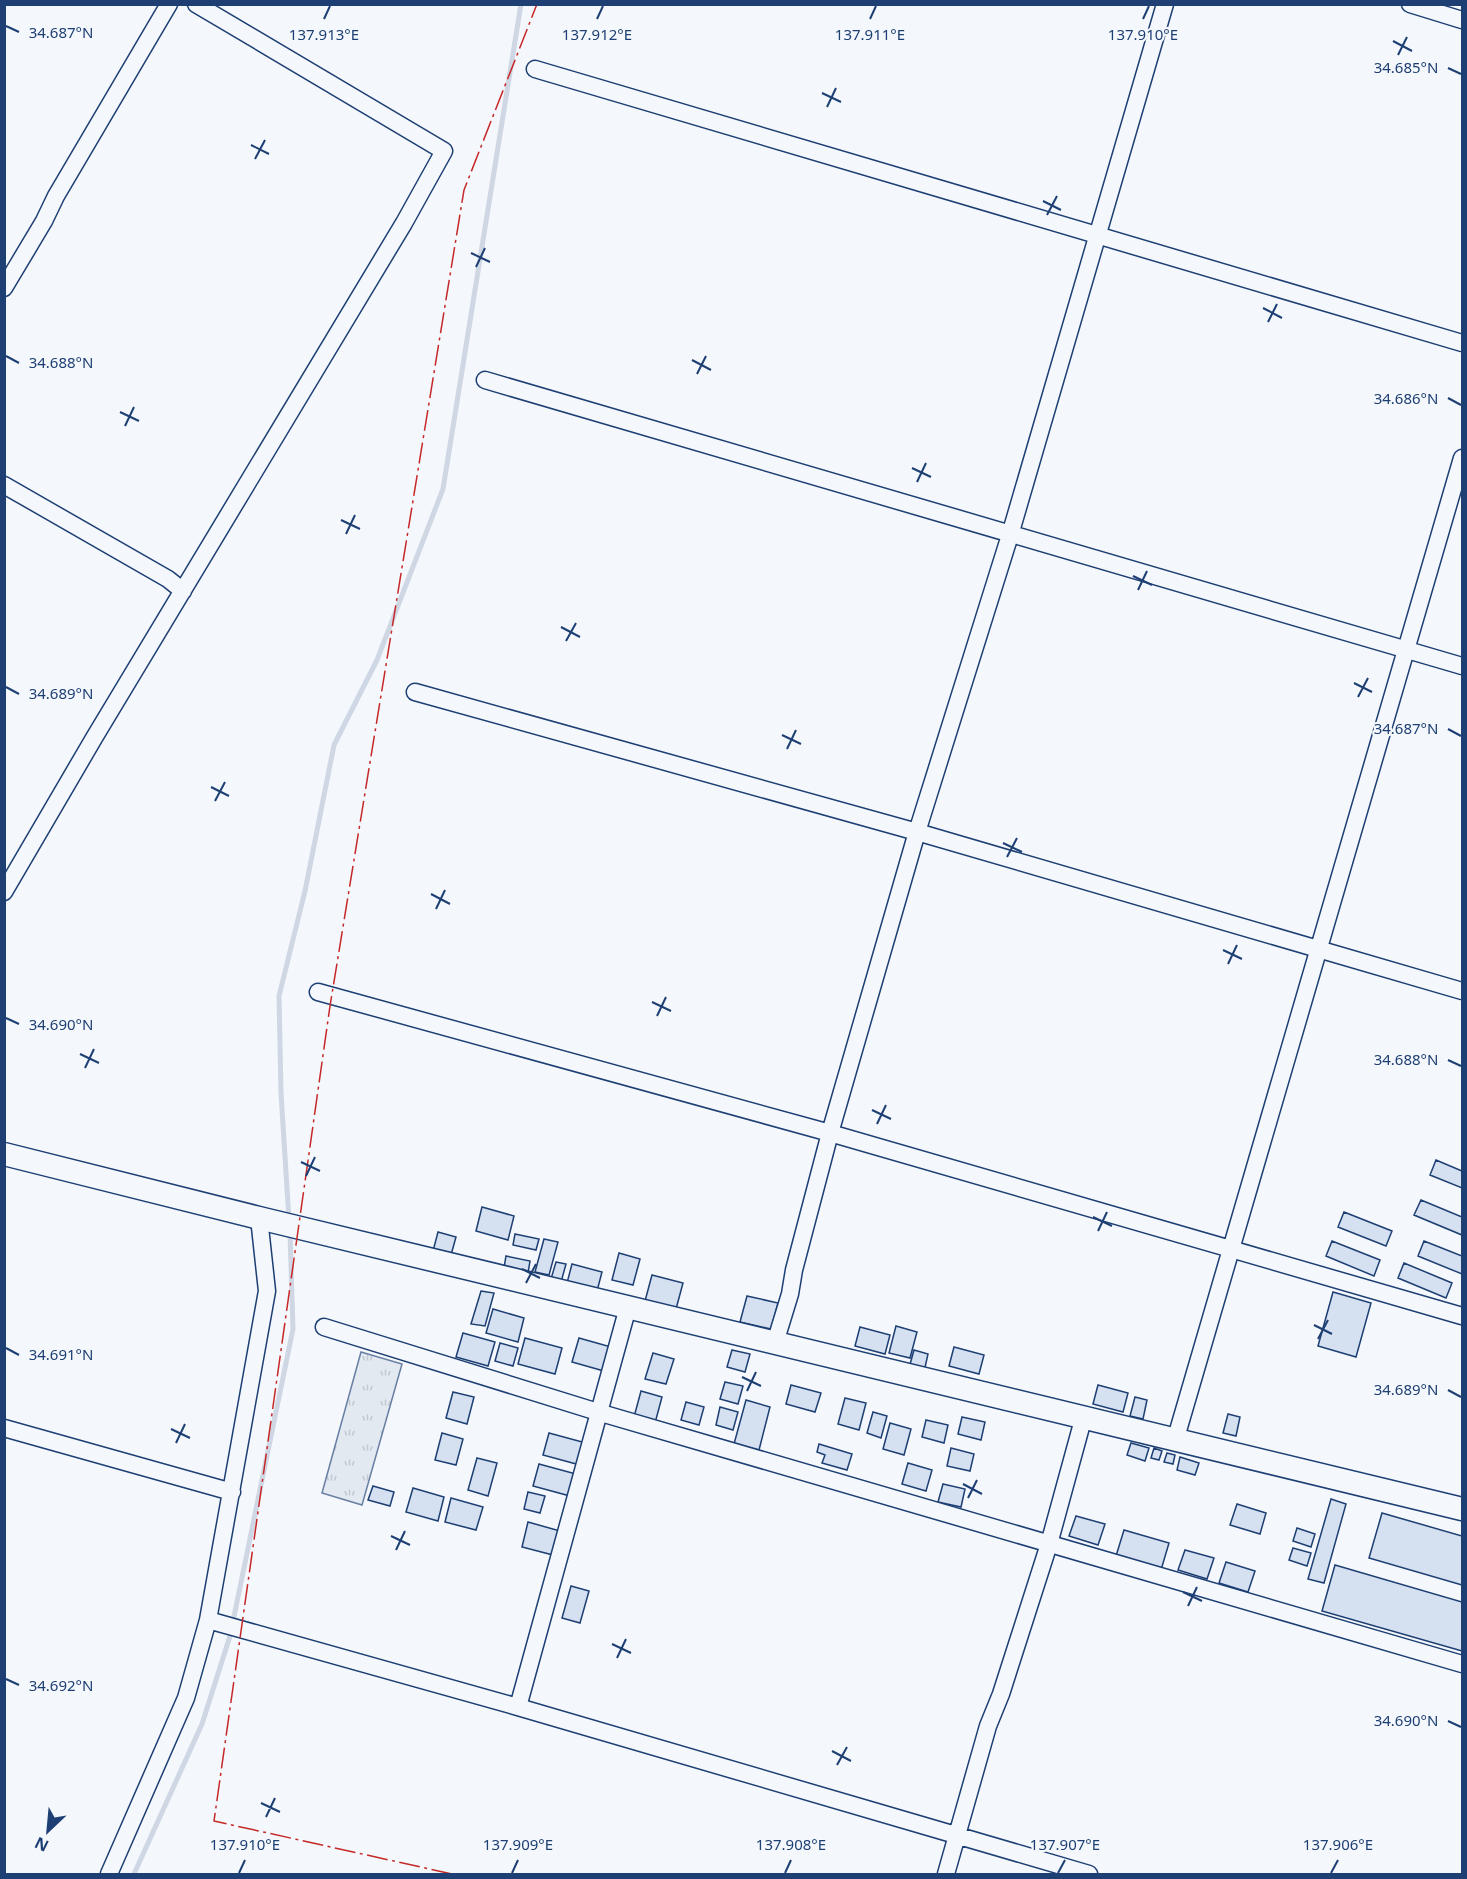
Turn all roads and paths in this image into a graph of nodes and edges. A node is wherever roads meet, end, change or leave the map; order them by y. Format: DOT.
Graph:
graph roads {
  1 [pos="168,4"];
  2 [pos="196,4"];
  3 [pos="1165,4"];
  4 [pos="1410,4"];
  5 [pos="1462,20"];
  6 [pos="535,69"];
  7 [pos="1098,235"];
  8 [pos="4,288"];
  9 [pos="1462,344"];
  10 [pos="485,380"];
  11 [pos="1462,458"];
  12 [pos="4,485"];
  13 [pos="1010,535"];
  14 [pos="183,591"];
  15 [pos="1406,650"];
  16 [pos="1462,666"];
  17 [pos="415,692"];
  18 [pos="917,832"];
  19 [pos="4,892"];
  20 [pos="1318,949"];
  21 [pos="1462,991"];
  22 [pos="318,992"];
  23 [pos="830,1133"];
  24 [pos="4,1154"];
  25 [pos="259,1218"];
  26 [pos="1232,1248"];
  27 [pos="628,1307"];
  28 [pos="1462,1316"];
  29 [pos="324,1327"];
  30 [pos="775,1343"];
  31 [pos="601,1413"];
  32 [pos="1084,1416"];
  33 [pos="4,1428"];
  34 [pos="1175,1440"];
  35 [pos="232,1492"];
  36 [pos="1462,1509"];
  37 [pos="1049,1544"];
  38 [pos="208,1620"];
  39 [pos="1462,1664"];
  40 [pos="518,1707"];
  41 [pos="957,1837"];
  42 [pos="109,1875"];
  43 [pos="946,1875"];
  44 [pos="1089,1875"];
  1 -- 8 [label="street"];
  2 -- 14 [label="street"];
  3 -- 7 [label="street"];
  4 -- 5 [label="street"];
  6 -- 7 [label="street"];
  7 -- 9 [label="street"];
  7 -- 13 [label="street"];
  10 -- 13 [label="street"];
  11 -- 15 [label="street"];
  12 -- 14 [label="street"];
  13 -- 15 [label="street"];
  13 -- 18 [label="street"];
  14 -- 19 [label="street"];
  15 -- 16 [label="street"];
  15 -- 20 [label="street"];
  17 -- 18 [label="street"];
  18 -- 20 [label="street"];
  18 -- 23 [label="street"];
  20 -- 21 [label="street"];
  20 -- 26 [label="street"];
  22 -- 23 [label="street"];
  23 -- 26 [label="street"];
  23 -- 30 [label="street"];
  24 -- 25 [label="street"];
  25 -- 27 [label="street"];
  25 -- 35 [label="street"];
  26 -- 28 [label="street"];
  26 -- 34 [label="street"];
  27 -- 30 [label="street"];
  27 -- 31 [label="street"];
  29 -- 31 [label="street"];
  30 -- 32 [label="street"];
  31 -- 37 [label="street"];
  31 -- 40 [label="street"];
  32 -- 34 [label="street"];
  32 -- 37 [label="street"];
  33 -- 35 [label="street"];
  34 -- 36 [label="street"];
  35 -- 38 [label="street"];
  37 -- 39 [label="street"];
  37 -- 41 [label="street"];
  38 -- 40 [label="street"];
  38 -- 42 [label="street"];
  40 -- 41 [label="street"];
  41 -- 43 [label="street"];
  41 -- 44 [label="street"];
}
